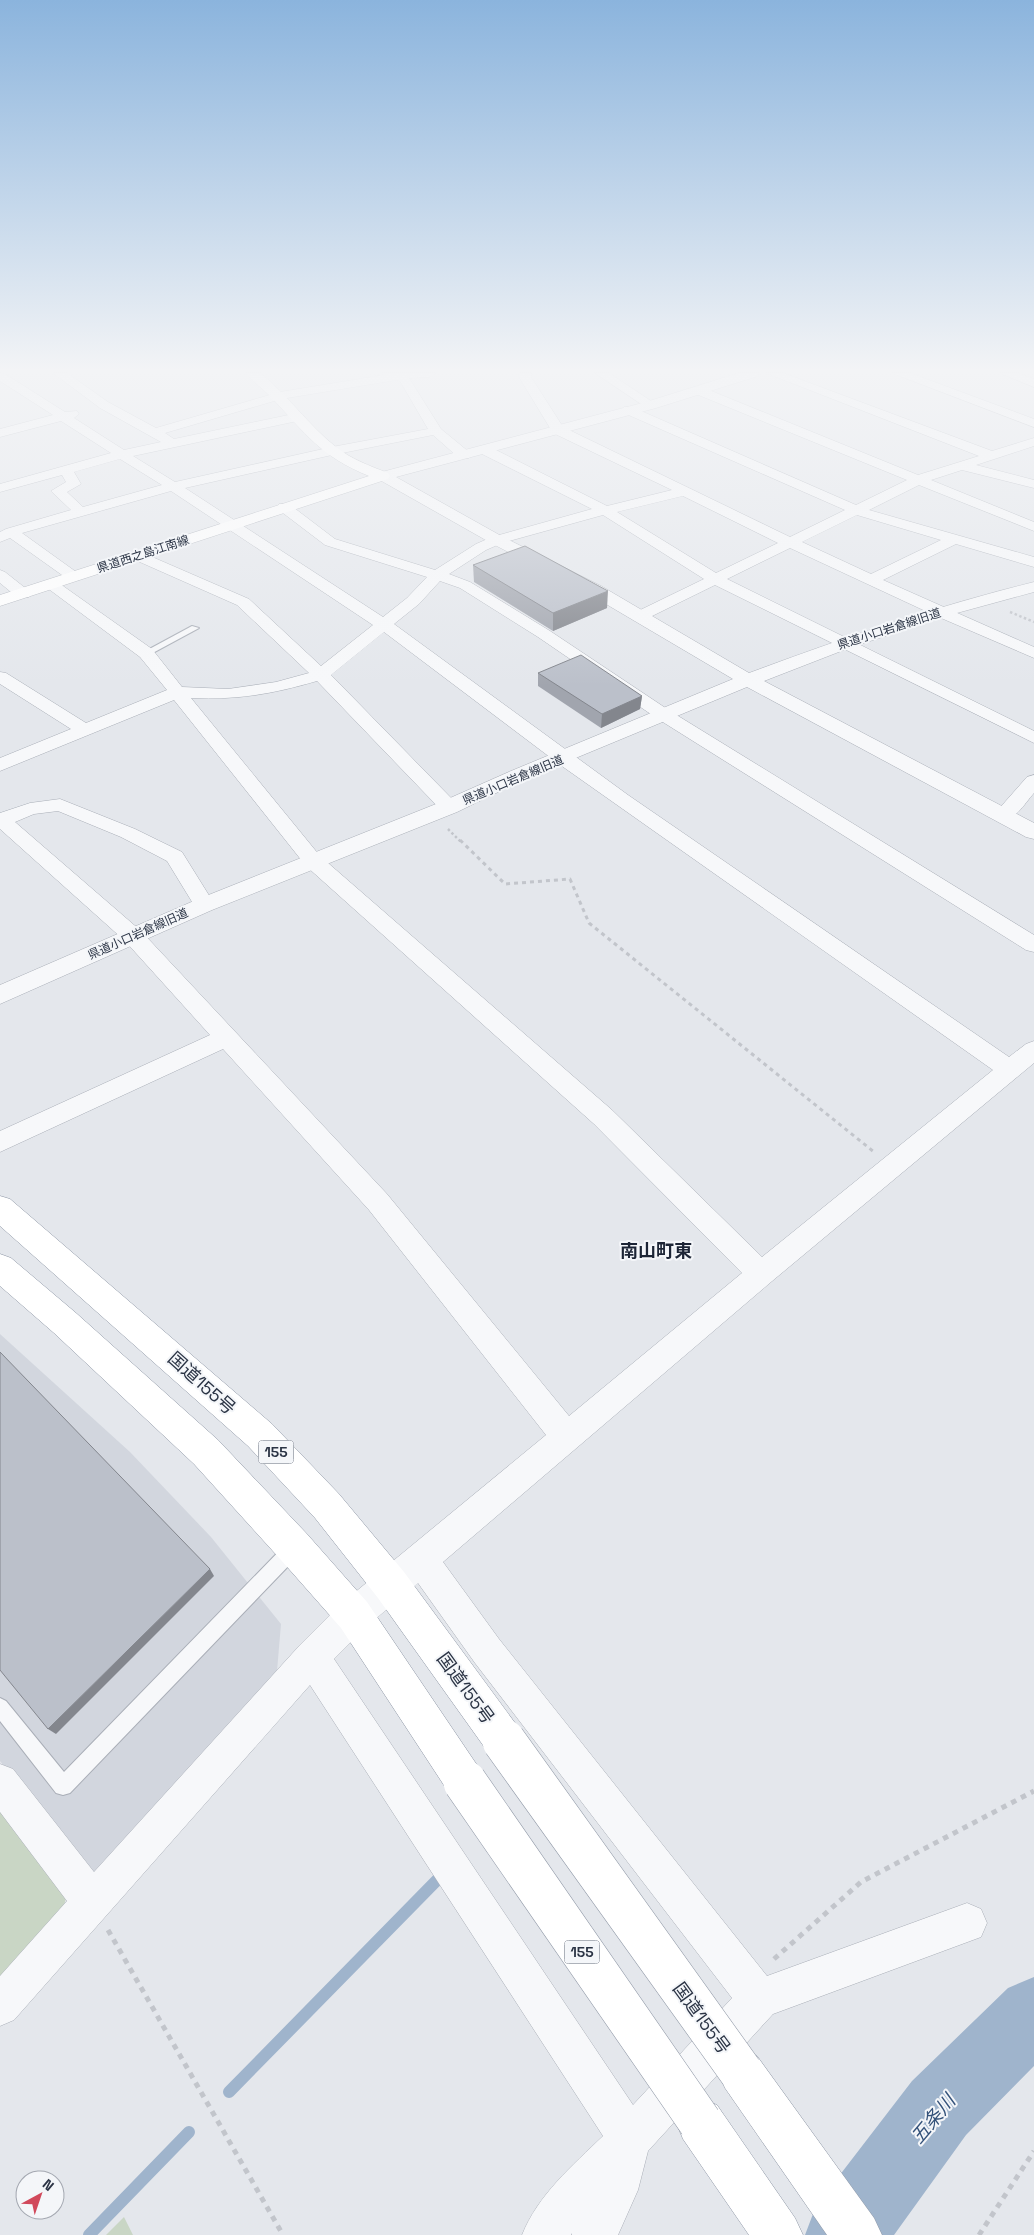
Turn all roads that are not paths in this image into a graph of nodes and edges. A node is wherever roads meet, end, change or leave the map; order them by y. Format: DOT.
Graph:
graph roads {
  1 [pos="37,477"];
  2 [pos="70,477"];
  3 [pos="161,477"];
  4 [pos="215,477"];
  5 [pos="379,477"];
  6 [pos="385,477"];
  7 [pos="539,477"];
  8 [pos="657,477"];
  9 [pos="781,477"];
  10 [pos="913,477"];
  11 [pos="928,477"];
  12 [pos="1008,477"];
  13 [pos="920,480"];
  14 [pos="1034,484"];
  15 [pos="176,486"];
  16 [pos="0,488"];
  17 [pos="686,491"];
  18 [pos="284,507"];
  19 [pos="606,511"];
  20 [pos="858,511"];
  21 [pos="80,512"];
  22 [pos="232,525"];
  23 [pos="1034,527"];
  24 [pos="6,535"];
  25 [pos="954,539"];
  26 [pos="497,540"];
  27 [pos="789,542"];
  28 [pos="138,556"];
  29 [pos="1034,562"];
  30 [pos="0,575"];
  31 [pos="437,575"];
  32 [pos="74,577"];
  33 [pos="716,580"];
  34 [pos="871,580"];
  35 [pos="51,584"];
  36 [pos="1034,587"];
  37 [pos="23,594"];
  38 [pos="0,601"];
  39 [pos="940,612"];
  40 [pos="640,616"];
  41 [pos="385,625"];
  42 [pos="196,628"];
  43 [pos="843,644"];
  44 [pos="146,653"];
  45 [pos="1034,653"];
  46 [pos="321,675"];
  47 [pos="0,677"];
  48 [pos="748,680"];
  49 [pos="21,690"];
  50 [pos="178,692"];
  51 [pos="0,699"];
  52 [pos="664,715"];
  53 [pos="84,730"];
  54 [pos="1034,738"];
  55 [pos="563,758"];
  56 [pos="0,765"];
  57 [pos="1034,781"];
  58 [pos="440,810"];
  59 [pos="1004,816"];
  60 [pos="1,820"];
  61 [pos="1034,832"];
  62 [pos="313,861"];
  63 [pos="204,905"];
  64 [pos="133,936"];
  65 [pos="1034,945"];
  66 [pos="4,989"];
  67 [pos="226,1038"];
  68 [pos="1034,1050"];
  69 [pos="1010,1070"];
  70 [pos="0,1142"];
  71 [pos="0,1208"];
  72 [pos="0,1268"];
  73 [pos="761,1274"];
  74 [pos="567,1438"];
  75 [pos="294,1547"];
  76 [pos="421,1560"];
  77 [pos="391,1585"];
  78 [pos="354,1615"];
  79 [pos="312,1657"];
  80 [pos="0,1707"];
  81 [pos="0,1782"];
  82 [pos="93,1903"];
  83 [pos="967,1922"];
  84 [pos="753,1991"];
  85 [pos="0,2006"];
  86 [pos="630,2139"];
  87 [pos="544,2235"];
  88 [pos="594,2235"];
  89 [pos="778,2235"];
  90 [pos="857,2235"];
  1 -- 16 [label="street"];
  2 -- 21 [label="street"];
  3 -- 15 [label="street"];
  4 -- 15 [label="street"];
  5 -- 18 [label="main road, 県道西之島江南線"];
  6 -- 26 [label="street"];
  7 -- 19 [label="street"];
  8 -- 17 [label="street"];
  9 -- 20 [label="street"];
  10 -- 13 [label="street"];
  11 -- 13 [label="street"];
  12 -- 14 [label="street"];
  13 -- 20 [label="street"];
  13 -- 23 [label="street"];
  15 -- 21 [label="street"];
  15 -- 22 [label="street"];
  17 -- 19 [label="street"];
  17 -- 27 [label="street"];
  18 -- 22 [label="main road, 県道西之島江南線"];
  18 -- 31 [label="street"];
  19 -- 26 [label="street"];
  19 -- 33 [label="street"];
  20 -- 25 [label="street"];
  20 -- 27 [label="street"];
  21 -- 24 [label="street"];
  22 -- 28 [label="main road, 県道西之島江南線"];
  22 -- 41 [label="street"];
  24 -- 32 [label="street"];
  25 -- 29 [label="street"];
  25 -- 34 [label="street"];
  26 -- 31 [label="street"];
  26 -- 40 [label="street"];
  27 -- 33 [label="street"];
  27 -- 34 [label="street"];
  28 -- 32 [label="main road, 県道西之島江南線"];
  28 -- 46 [label="street"];
  30 -- 37 [label="street"];
  31 -- 41 [label="street"];
  31 -- 52 [label="street"];
  32 -- 35 [label="main road, 県道西之島江南線"];
  33 -- 40 [label="street"];
  33 -- 43 [label="street"];
  34 -- 39 [label="street"];
  35 -- 37 [label="main road, 県道西之島江南線"];
  35 -- 44 [label="street"];
  36 -- 39 [label="street, 県道小口岩倉線旧道"];
  37 -- 38 [label="main road, 県道西之島江南線"];
  39 -- 43 [label="street, 県道小口岩倉線旧道"];
  39 -- 45 [label="street"];
  40 -- 48 [label="street"];
  41 -- 46 [label="street"];
  41 -- 55 [label="street"];
  42 -- 44 [label="lane"];
  43 -- 48 [label="street, 県道小口岩倉線旧道"];
  43 -- 54 [label="street"];
  44 -- 50 [label="street"];
  46 -- 50 [label="street"];
  46 -- 58 [label="street"];
  47 -- 49 [label="street"];
  48 -- 52 [label="street, 県道小口岩倉線旧道"];
  48 -- 59 [label="street"];
  49 -- 51 [label="street"];
  49 -- 53 [label="street"];
  50 -- 53 [label="street"];
  50 -- 62 [label="street"];
  52 -- 55 [label="street, 県道小口岩倉線旧道"];
  52 -- 65 [label="street"];
  53 -- 56 [label="street"];
  55 -- 58 [label="street, 県道小口岩倉線旧道"];
  55 -- 69 [label="street"];
  57 -- 59 [label="street"];
  58 -- 62 [label="street, 県道小口岩倉線旧道"];
  59 -- 61 [label="street"];
  60 -- 63 [label="street"];
  60 -- 64 [label="street"];
  62 -- 63 [label="street, 県道小口岩倉線旧道"];
  62 -- 73 [label="street"];
  63 -- 64 [label="street, 県道小口岩倉線旧道"];
  64 -- 66 [label="street, 県道小口岩倉線旧道"];
  64 -- 67 [label="street"];
  67 -- 70 [label="street"];
  67 -- 74 [label="street"];
  68 -- 69 [label="street"];
  69 -- 73 [label="street"];
  71 -- 77 [label="main road, 国道155号 / 155"];
  72 -- 75 [label="main road, 155"];
  73 -- 74 [label="street"];
  74 -- 76 [label="street"];
  75 -- 78 [label="main road, 155"];
  75 -- 80 [label="lane"];
  76 -- 77 [label="street"];
  76 -- 84 [label="street"];
  77 -- 78 [label="street"];
  77 -- 90 [label="main road, 国道155号 / 155, bridge"];
  78 -- 79 [label="street"];
  78 -- 89 [label="main road, 155, bridge"];
  79 -- 82 [label="street"];
  79 -- 86 [label="street"];
  81 -- 82 [label="street"];
  82 -- 85 [label="street"];
  83 -- 84 [label="street"];
  84 -- 86 [label="street"];
  86 -- 87 [label="street"];
  86 -- 88 [label="street"];
}
